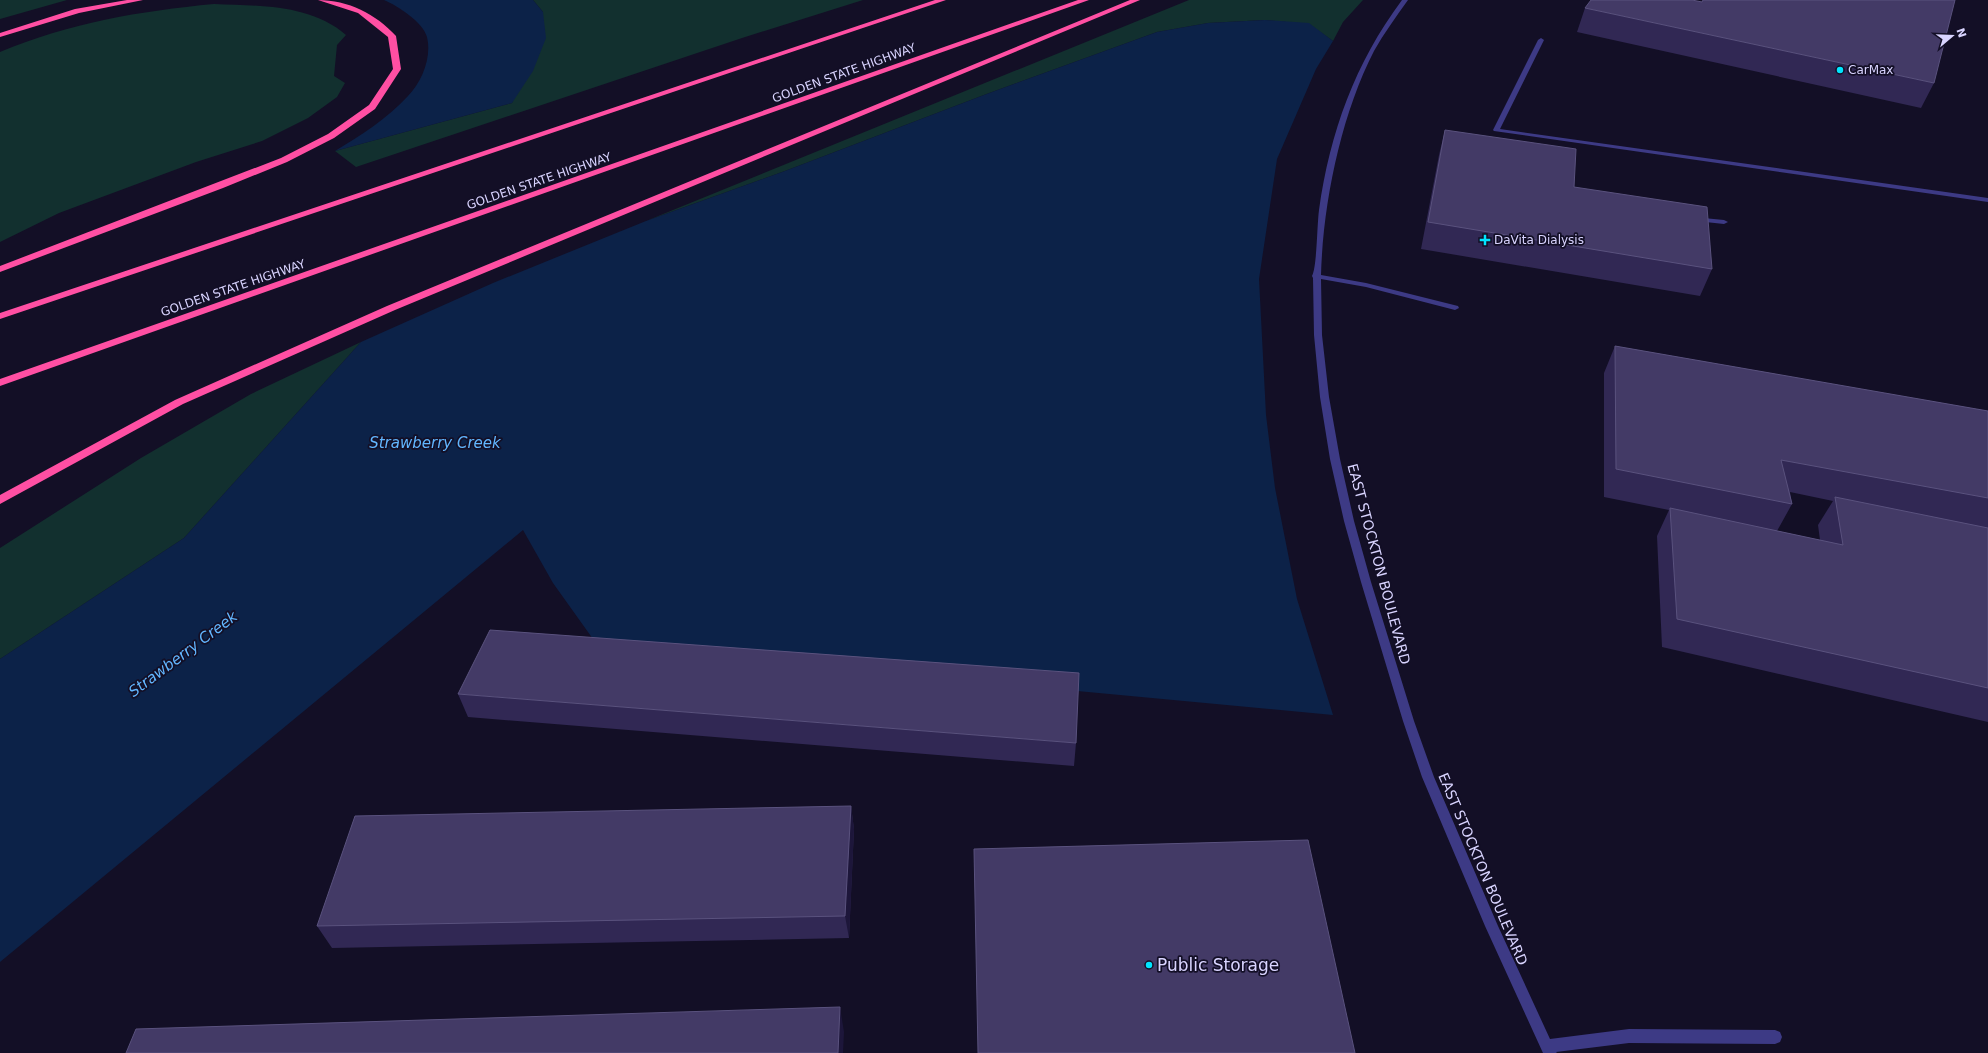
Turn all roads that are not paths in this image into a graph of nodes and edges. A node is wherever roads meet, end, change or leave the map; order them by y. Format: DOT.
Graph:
graph roads {
  1 [pos="139,0"];
  2 [pos="322,0"];
  3 [pos="942,0"];
  4 [pos="1085,0"];
  5 [pos="1136,0"];
  6 [pos="1405,0"];
  7 [pos="0,35"];
  8 [pos="1541,40"];
  9 [pos="1988,200"];
  10 [pos="1685,218"];
  11 [pos="1724,222"];
  12 [pos="0,269"];
  13 [pos="1316,276"];
  14 [pos="1455,308"];
  15 [pos="0,316"];
  16 [pos="0,383"];
  17 [pos="0,500"];
  18 [pos="1775,1037"];
  19 [pos="1549,1049"];
  1 -- 7 [label="highway"];
  2 -- 12 [label="highway"];
  3 -- 15 [label="highway"];
  4 -- 16 [label="highway, GOLDEN STATE HIGHWAY"];
  5 -- 17 [label="highway"];
  6 -- 13 [label="street, EAST STOCKTON BOULEVARD"];
  8 -- 9 [label="street"];
  10 -- 11 [label="street"];
  13 -- 14 [label="street"];
  13 -- 19 [label="street, EAST STOCKTON BOULEVARD"];
  18 -- 19 [label="street"];
}
